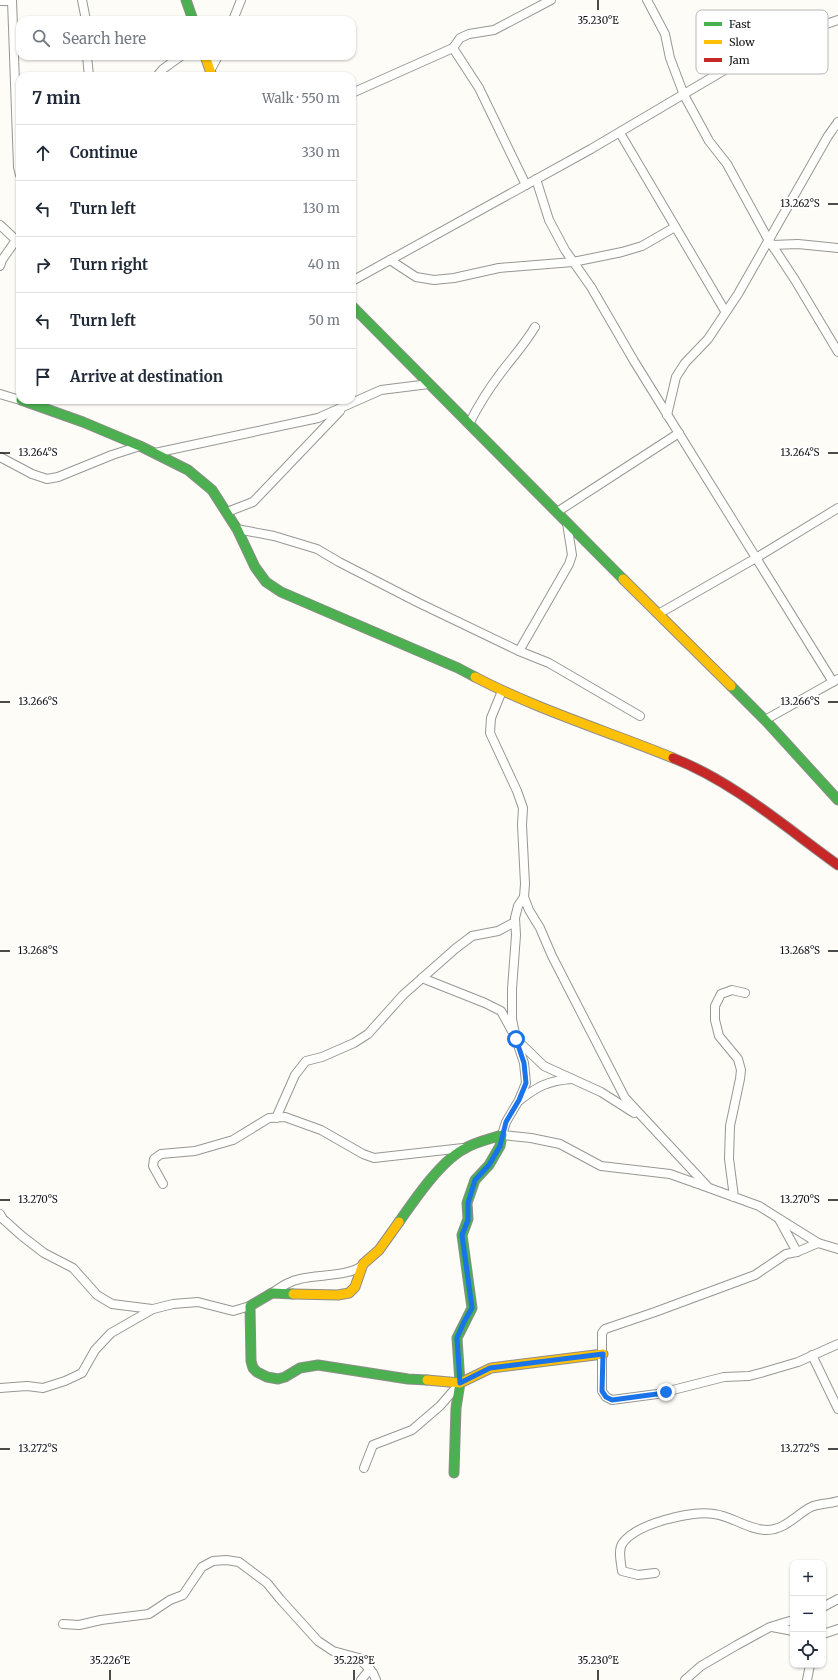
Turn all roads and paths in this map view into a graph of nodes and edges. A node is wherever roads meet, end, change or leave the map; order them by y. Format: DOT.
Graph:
graph roads {
  1 [pos="82,0"];
  2 [pos="186,0"];
  3 [pos="241,0"];
  4 [pos="551,0"];
  5 [pos="647,0"];
  6 [pos="0,1"];
  7 [pos="12,1"];
  8 [pos="85,16"];
  9 [pos="192,16"];
  10 [pos="234,16"];
  11 [pos="838,20"];
  12 [pos="828,23"];
  13 [pos="453,48"];
  14 [pos="87,60"];
  15 [pos="175,60"];
  16 [pos="206,60"];
  17 [pos="216,60"];
  18 [pos="89,72"];
  19 [pos="160,72"];
  20 [pos="211,72"];
  21 [pos="211,72"];
  22 [pos="719,74"];
  23 [pos="356,91"];
  24 [pos="684,95"];
  25 [pos="16,112"];
  26 [pos="838,122"];
  27 [pos="620,132"];
  28 [pos="536,180"];
  29 [pos="526,185"];
  30 [pos="0,225"];
  31 [pos="675,227"];
  32 [pos="16,237"];
  33 [pos="16,242"];
  34 [pos="770,242"];
  35 [pos="838,248"];
  36 [pos="390,260"];
  37 [pos="574,262"];
  38 [pos="0,266"];
  39 [pos="356,279"];
  40 [pos="356,310"];
  41 [pos="725,311"];
  42 [pos="535,327"];
  43 [pos="838,352"];
  44 [pos="429,384"];
  45 [pos="0,394"];
  46 [pos="16,399"];
  47 [pos="356,401"];
  48 [pos="31,404"];
  49 [pos="351,404"];
  50 [pos="344,407"];
  51 [pos="667,414"];
  52 [pos="469,424"];
  53 [pos="679,433"];
  54 [pos="140,446"];
  55 [pos="154,453"];
  56 [pos="0,457"];
  57 [pos="838,508"];
  58 [pos="227,512"];
  59 [pos="557,512"];
  60 [pos="567,523"];
  61 [pos="238,529"];
  62 [pos="756,558"];
  63 [pos="660,614"];
  64 [pos="519,652"];
  65 [pos="835,681"];
  66 [pos="502,691"];
  67 [pos="640,716"];
  68 [pos="765,720"];
  69 [pos="838,800"];
  70 [pos="838,865"];
  71 [pos="524,897"];
  72 [pos="515,922"];
  73 [pos="422,978"];
  74 [pos="745,993"];
  75 [pos="516,1039"];
  76 [pos="572,1079"];
  77 [pos="519,1100"];
  78 [pos="276,1118"];
  79 [pos="642,1118"];
  80 [pos="502,1135"];
  81 [pos="465,1148"];
  82 [pos="163,1184"];
  83 [pos="709,1188"];
  84 [pos="734,1197"];
  85 [pos="0,1214"];
  86 [pos="779,1219"];
  87 [pos="818,1243"];
  88 [pos="838,1249"];
  89 [pos="796,1252"];
  90 [pos="363,1264"];
  91 [pos="272,1293"];
  92 [pos="250,1306"];
  93 [pos="153,1309"];
  94 [pos="838,1344"];
  95 [pos="603,1354"];
  96 [pos="812,1355"];
  97 [pos="460,1383"];
  98 [pos="0,1388"];
  99 [pos="838,1409"];
  100 [pos="364,1468"];
  101 [pos="454,1473"];
  102 [pos="838,1501"];
  103 [pos="655,1573"];
  104 [pos="838,1599"];
  105 [pos="826,1605"];
  106 [pos="790,1621"];
  107 [pos="63,1624"];
  108 [pos="770,1627"];
  109 [pos="838,1629"];
  110 [pos="790,1630"];
  111 [pos="826,1633"];
  112 [pos="809,1668"];
  113 [pos="370,1669"];
  114 [pos="361,1680"];
  115 [pos="376,1680"];
  116 [pos="685,1680"];
  117 [pos="807,1680"];
  1 -- 8 [label="street"];
  2 -- 9 [label="street"];
  3 -- 10 [label="street"];
  4 -- 13 [label="street"];
  5 -- 24 [label="street"];
  6 -- 7 [label="street"];
  7 -- 25 [label="street"];
  11 -- 12 [label="street"];
  13 -- 23 [label="street"];
  13 -- 29 [label="street"];
  14 -- 18 [label="street"];
  15 -- 19 [label="street"];
  16 -- 20 [label="street"];
  17 -- 21 [label="street"];
  22 -- 24 [label="street"];
  24 -- 27 [label="street"];
  24 -- 34 [label="street"];
  26 -- 34 [label="street"];
  27 -- 28 [label="street"];
  27 -- 31 [label="street"];
  28 -- 29 [label="street"];
  28 -- 37 [label="street"];
  29 -- 36 [label="street"];
  30 -- 32 [label="street"];
  31 -- 37 [label="street"];
  31 -- 41 [label="street"];
  33 -- 38 [label="street"];
  34 -- 35 [label="street"];
  34 -- 41 [label="street"];
  34 -- 43 [label="street"];
  36 -- 37 [label="street"];
  36 -- 39 [label="street"];
  37 -- 51 [label="street"];
  40 -- 44 [label="street"];
  41 -- 51 [label="street"];
  42 -- 52 [label="street"];
  44 -- 47 [label="street"];
  44 -- 52 [label="street"];
  45 -- 46 [label="street"];
  48 -- 54 [label="street"];
  49 -- 50 [label="street"];
  50 -- 55 [label="street"];
  50 -- 58 [label="street"];
  51 -- 53 [label="street"];
  52 -- 59 [label="street"];
  53 -- 59 [label="street"];
  53 -- 62 [label="street"];
  54 -- 55 [label="street"];
  54 -- 56 [label="street"];
  55 -- 58 [label="street"];
  57 -- 62 [label="street"];
  58 -- 61 [label="street"];
  59 -- 60 [label="street"];
  60 -- 63 [label="street"];
  60 -- 64 [label="street"];
  61 -- 64 [label="street"];
  61 -- 66 [label="street"];
  62 -- 63 [label="street"];
  62 -- 65 [label="street"];
  63 -- 68 [label="street"];
  64 -- 67 [label="street"];
  65 -- 68 [label="street"];
  66 -- 70 [label="street"];
  66 -- 71 [label="street"];
  68 -- 69 [label="street"];
  71 -- 72 [label="street"];
  71 -- 79 [label="street"];
  72 -- 73 [label="street"];
  72 -- 75 [label="street"];
  73 -- 75 [label="street"];
  73 -- 78 [label="street"];
  74 -- 84 [label="street"];
  75 -- 76 [label="street"];
  75 -- 77 [label="street"];
  76 -- 77 [label="street"];
  76 -- 79 [label="street"];
  77 -- 80 [label="street"];
  78 -- 81 [label="street"];
  78 -- 82 [label="street"];
  79 -- 83 [label="street"];
  80 -- 81 [label="street"];
  80 -- 83 [label="street"];
  80 -- 97 [label="street"];
  81 -- 90 [label="street"];
  83 -- 84 [label="street"];
  84 -- 86 [label="street"];
  85 -- 93 [label="street"];
  86 -- 87 [label="street"];
  86 -- 89 [label="street"];
  87 -- 88 [label="street"];
  87 -- 89 [label="street"];
  89 -- 95 [label="street"];
  90 -- 91 [label="street"];
  90 -- 91 [label="street"];
  91 -- 92 [label="street"];
  92 -- 93 [label="street"];
  92 -- 97 [label="street"];
  93 -- 98 [label="street"];
  94 -- 96 [label="street"];
  95 -- 96 [label="street"];
  95 -- 97 [label="street"];
  96 -- 99 [label="street"];
  97 -- 100 [label="street"];
  97 -- 101 [label="street"];
  102 -- 103 [label="street"];
  104 -- 105 [label="street"];
  106 -- 108 [label="street"];
  107 -- 113 [label="street"];
  108 -- 110 [label="street"];
  108 -- 116 [label="street"];
  109 -- 111 [label="street"];
  112 -- 117 [label="street"];
  113 -- 114 [label="street"];
  113 -- 115 [label="street"];
}
